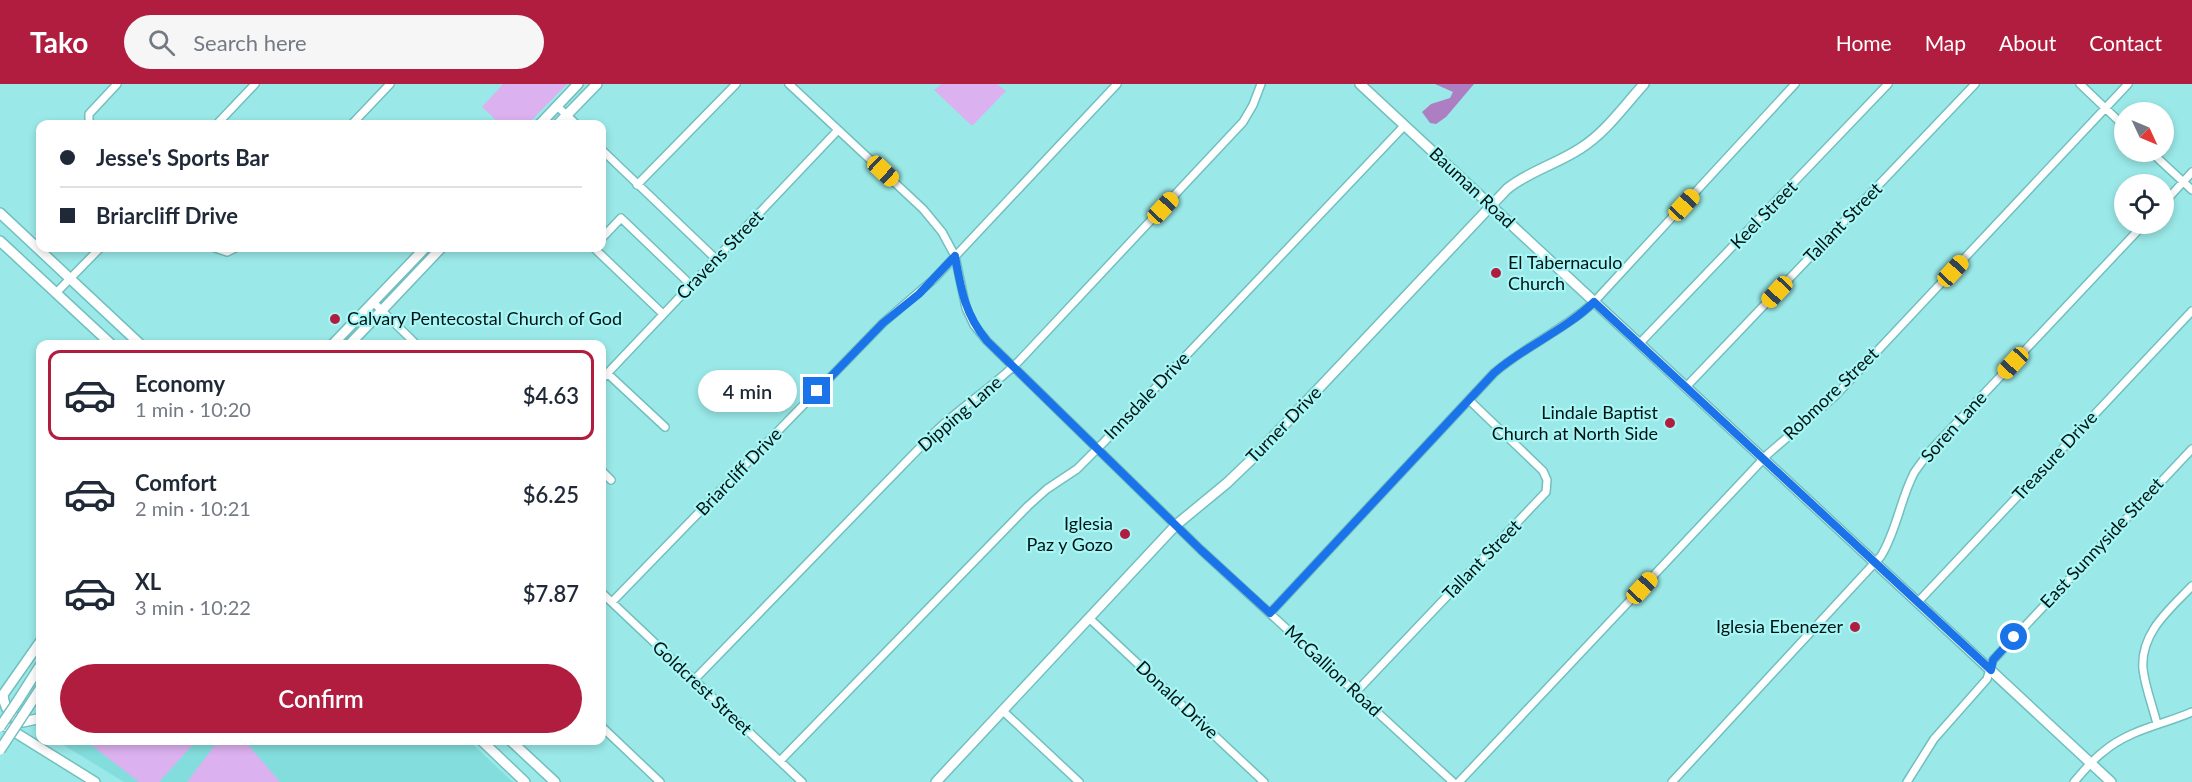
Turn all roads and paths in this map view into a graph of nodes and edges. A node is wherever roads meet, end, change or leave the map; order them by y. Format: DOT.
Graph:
graph roads {
  1 [pos="117,84"];
  2 [pos="255,84"];
  3 [pos="390,84"];
  4 [pos="578,84"];
  5 [pos="597,84"];
  6 [pos="735,84"];
  7 [pos="789,84"];
  8 [pos="1117,84"];
  9 [pos="1262,84"];
  10 [pos="1360,84"];
  11 [pos="1644,84"];
  12 [pos="1795,84"];
  13 [pos="1888,84"];
  14 [pos="1975,84"];
  15 [pos="2080,84"];
  16 [pos="2128,84"];
  17 [pos="557,106"];
  18 [pos="2106,108"];
  19 [pos="567,116"];
  20 [pos="2114,116"];
  21 [pos="89,120"];
  22 [pos="221,120"];
  23 [pos="356,120"];
  24 [pos="544,120"];
  25 [pos="562,120"];
  26 [pos="572,120"];
  27 [pos="1404,126"];
  28 [pos="838,130"];
  29 [pos="606,154"];
  30 [pos="2162,162"];
  31 [pos="2192,172"];
  32 [pos="2183,182"];
  33 [pos="637,184"];
  34 [pos="2192,190"];
  35 [pos="2174,192"];
  36 [pos="1490,206"];
  37 [pos="0,213"];
  38 [pos="606,233"];
  39 [pos="2135,234"];
  40 [pos="0,241"];
  41 [pos="36,246"];
  42 [pos="42,252"];
  43 [pos="96,252"];
  44 [pos="420,252"];
  45 [pos="437,252"];
  46 [pos="598,252"];
  47 [pos="955,256"];
  48 [pos="716,259"];
  49 [pos="70,278"];
  50 [pos="691,285"];
  51 [pos="56,293"];
  52 [pos="373,302"];
  53 [pos="1594,302"];
  54 [pos="382,311"];
  55 [pos="2192,311"];
  56 [pos="663,314"];
  57 [pos="107,340"];
  58 [pos="136,340"];
  59 [pos="337,340"];
  60 [pos="354,340"];
  61 [pos="412,340"];
  62 [pos="1639,344"];
  63 [pos="1013,367"];
  64 [pos="608,373"];
  65 [pos="606,375"];
  66 [pos="1686,387"];
  67 [pos="1469,400"];
  68 [pos="665,427"];
  69 [pos="1096,449"];
  70 [pos="2192,449"];
  71 [pos="1764,459"];
  72 [pos="606,475"];
  73 [pos="611,480"];
  74 [pos="1176,525"];
  75 [pos="1875,562"];
  76 [pos="2192,586"];
  77 [pos="606,597"];
  78 [pos="612,602"];
  79 [pos="1918,602"];
  80 [pos="1270,613"];
  81 [pos="1089,618"];
  82 [pos="36,648"];
  83 [pos="1991,670"];
  84 [pos="36,672"];
  85 [pos="694,680"];
  86 [pos="1356,692"];
  87 [pos="36,695"];
  88 [pos="1,697"];
  89 [pos="1003,711"];
  90 [pos="2192,712"];
  91 [pos="36,717"];
  92 [pos="36,720"];
  93 [pos="2157,724"];
  94 [pos="0,725"];
  95 [pos="606,731"];
  96 [pos="24,738"];
  97 [pos="486,745"];
  98 [pos="515,745"];
  99 [pos="0,750"];
  100 [pos="780,761"];
  101 [pos="2091,764"];
  102 [pos="550,780"];
  103 [pos="95,782"];
  104 [pos="525,782"];
  105 [pos="660,782"];
  106 [pos="802,782"];
  107 [pos="936,782"];
  108 [pos="1079,782"];
  109 [pos="1264,782"];
  110 [pos="1453,782"];
  111 [pos="1459,782"];
  112 [pos="1672,782"];
  113 [pos="1907,782"];
  114 [pos="2074,782"];
  115 [pos="2111,782"];
  1 -- 21 [label="street"];
  2 -- 22 [label="street"];
  3 -- 23 [label="street"];
  4 -- 17 [label="street"];
  5 -- 19 [label="street"];
  6 -- 33 [label="street"];
  7 -- 28 [label="street, McGallion Road"];
  8 -- 47 [label="street, Briarcliff Drive"];
  9 -- 63 [label="street, Dipping Lane"];
  10 -- 27 [label="street, Bauman Road"];
  11 -- 36 [label="street, Turner Drive"];
  12 -- 53 [label="street"];
  13 -- 62 [label="street, Keel Street"];
  14 -- 66 [label="street, Tallant Street"];
  15 -- 18 [label="street"];
  16 -- 18 [label="street, Robmore Street"];
  17 -- 19 [label="street"];
  17 -- 24 [label="street"];
  18 -- 20 [label="street"];
  18 -- 71 [label="street, Robmore Street"];
  19 -- 25 [label="street"];
  19 -- 26 [label="street"];
  27 -- 36 [label="street, Bauman Road"];
  27 -- 69 [label="street, Innsdale Drive"];
  28 -- 47 [label="street, McGallion Road"];
  28 -- 48 [label="street, Cravens Street"];
  29 -- 33 [label="street"];
  30 -- 32 [label="street"];
  31 -- 32 [label="street"];
  32 -- 34 [label="street"];
  32 -- 35 [label="street"];
  33 -- 48 [label="street"];
  36 -- 53 [label="street, Bauman Road"];
  36 -- 74 [label="street, Turner Drive"];
  37 -- 41 [label="street"];
  38 -- 50 [label="street"];
  39 -- 75 [label="street, Soren Lane"];
  40 -- 51 [label="street"];
  42 -- 49 [label="street"];
  43 -- 49 [label="street"];
  44 -- 52 [label="street"];
  45 -- 54 [label="street"];
  46 -- 56 [label="street"];
  47 -- 63 [label="street, McGallion Road"];
  47 -- 78 [label="street, Briarcliff Drive"];
  48 -- 50 [label="street, Cravens Street"];
  49 -- 51 [label="street"];
  49 -- 58 [label="street"];
  50 -- 56 [label="street, Cravens Street"];
  51 -- 57 [label="street"];
  52 -- 54 [label="street"];
  52 -- 59 [label="street"];
  53 -- 62 [label="street, Bauman Road"];
  53 -- 67 [label="street"];
  54 -- 60 [label="street"];
  54 -- 61 [label="street"];
  55 -- 79 [label="street, Treasure Drive"];
  56 -- 64 [label="street, Cravens Street"];
  62 -- 66 [label="street, Bauman Road"];
  63 -- 69 [label="street, McGallion Road"];
  63 -- 85 [label="street, Dipping Lane"];
  64 -- 65 [label="street, Cravens Street"];
  64 -- 68 [label="street"];
  66 -- 71 [label="street, Bauman Road"];
  67 -- 80 [label="street"];
  67 -- 86 [label="street, Tallant Street"];
  69 -- 74 [label="street, McGallion Road"];
  69 -- 100 [label="street, Innsdale Drive"];
  70 -- 83 [label="street, East Sunnyside Street"];
  71 -- 75 [label="street, Bauman Road"];
  71 -- 111 [label="street, Robmore Street"];
  72 -- 73 [label="street"];
  74 -- 80 [label="street, McGallion Road"];
  74 -- 81 [label="street, Turner Drive"];
  75 -- 79 [label="street, Bauman Road"];
  75 -- 112 [label="street, Soren Lane"];
  76 -- 93 [label="street"];
  77 -- 78 [label="street, Goldcrest Street"];
  78 -- 85 [label="street, Goldcrest Street"];
  79 -- 83 [label="street, Bauman Road"];
  80 -- 86 [label="street, McGallion Road"];
  81 -- 89 [label="street, Turner Drive"];
  81 -- 109 [label="street, Donald Drive"];
  82 -- 88 [label="street"];
  83 -- 101 [label="street, Bauman Road"];
  83 -- 113 [label="street, East Sunnyside Street"];
  84 -- 94 [label="street, bridge"];
  85 -- 100 [label="street, Goldcrest Street"];
  86 -- 110 [label="street, McGallion Road"];
  87 -- 99 [label="street, bridge"];
  88 -- 91 [label="street"];
  89 -- 107 [label="street, Turner Drive"];
  89 -- 108 [label="street"];
  90 -- 93 [label="street"];
  92 -- 96 [label="street"];
  93 -- 101 [label="street"];
  94 -- 96 [label="street"];
  95 -- 105 [label="street"];
  96 -- 103 [label="street"];
  97 -- 104 [label="street"];
  98 -- 102 [label="street"];
  100 -- 106 [label="street, Goldcrest Street"];
  101 -- 114 [label="street"];
  101 -- 115 [label="street, Bauman Road"];
}
